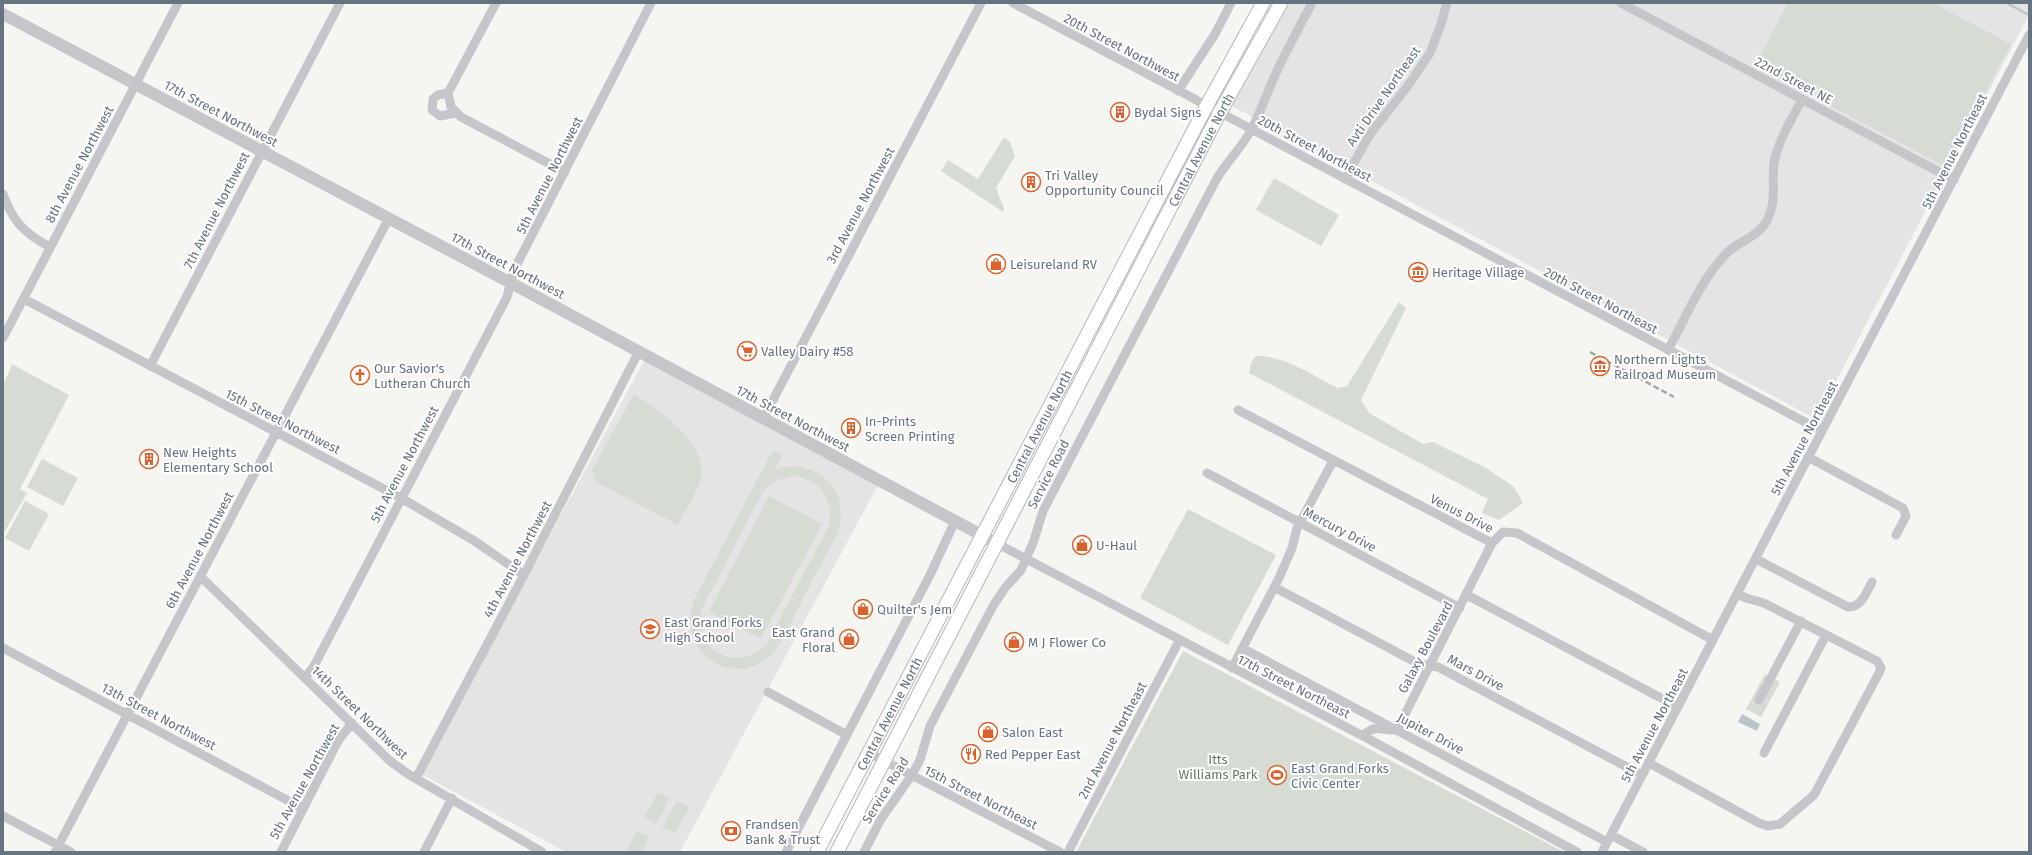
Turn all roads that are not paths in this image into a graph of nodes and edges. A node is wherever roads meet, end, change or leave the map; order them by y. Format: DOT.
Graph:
graph roads {
  1 [pos="178,3"];
  2 [pos="340,3"];
  3 [pos="496,3"];
  4 [pos="651,3"];
  5 [pos="981,3"];
  6 [pos="1013,3"];
  7 [pos="1231,3"];
  8 [pos="1263,3"];
  9 [pos="1281,3"];
  10 [pos="1312,3"];
  11 [pos="1447,3"];
  12 [pos="1621,3"];
  13 [pos="3,14"];
  14 [pos="2029,35"];
  15 [pos="136,84"];
  16 [pos="1178,91"];
  17 [pos="448,93"];
  18 [pos="1802,99"];
  19 [pos="1206,107"];
  20 [pos="455,113"];
  21 [pos="1220,114"];
  22 [pos="1252,130"];
  23 [pos="262,150"];
  24 [pos="565,172"];
  25 [pos="1345,179"];
  26 [pos="1954,180"];
  27 [pos="3,194"];
  28 [pos="389,218"];
  29 [pos="50,247"];
  30 [pos="511,283"];
  31 [pos="24,299"];
  32 [pos="3,338"];
  33 [pos="1668,350"];
  34 [pos="639,352"];
  35 [pos="150,366"];
  36 [pos="1238,410"];
  37 [pos="763,418"];
  38 [pos="1822,431"];
  39 [pos="276,432"];
  40 [pos="1808,457"];
  41 [pos="1333,461"];
  42 [pos="1208,473"];
  43 [pos="401,498"];
  44 [pos="955,520"];
  45 [pos="1300,523"];
  46 [pos="982,535"];
  47 [pos="1896,535"];
  48 [pos="1492,543"];
  49 [pos="998,544"];
  50 [pos="1026,558"];
  51 [pos="1756,559"];
  52 [pos="524,575"];
  53 [pos="200,576"];
  54 [pos="1872,582"];
  55 [pos="1274,587"];
  56 [pos="1737,594"];
  57 [pos="1467,595"];
  58 [pos="1460,608"];
  59 [pos="1801,621"];
  60 [pos="1826,635"];
  61 [pos="1713,640"];
  62 [pos="1180,641"];
  63 [pos="3,648"];
  64 [pos="1242,648"];
  65 [pos="1429,666"];
  66 [pos="1232,668"];
  67 [pos="305,678"];
  68 [pos="768,692"];
  69 [pos="1759,700"];
  70 [pos="1678,707"];
  71 [pos="127,713"];
  72 [pos="352,724"];
  73 [pos="1396,729"];
  74 [pos="847,735"];
  75 [pos="1363,736"];
  76 [pos="869,753"];
  77 [pos="1764,753"];
  78 [pos="885,761"];
  79 [pos="1649,763"];
  80 [pos="912,775"];
  81 [pos="1642,775"];
  82 [pos="416,778"];
  83 [pos="452,798"];
  84 [pos="302,808"];
  85 [pos="3,816"];
  86 [pos="1609,838"];
  87 [pos="57,849"];
  88 [pos="71,852"];
  89 [pos="281,852"];
  90 [pos="424,852"];
  91 [pos="542,852"];
  92 [pos="786,852"];
  93 [pos="817,852"];
  94 [pos="837,852"];
  95 [pos="864,852"];
  96 [pos="1060,852"];
  97 [pos="1068,852"];
  98 [pos="1577,852"];
  99 [pos="1602,852"];
  100 [pos="1643,852"];
  1 -- 15 [label="street, 8th Avenue Northwest"];
  2 -- 23 [label="street, 7th Avenue Northwest"];
  3 -- 17 [label="street"];
  4 -- 24 [label="street, 5th Avenue Northwest"];
  5 -- 37 [label="street, 3rd Avenue Northwest"];
  6 -- 16 [label="street, 20th Street Northwest"];
  7 -- 16 [label="street"];
  8 -- 19 [label="main road, Central Avenue North"];
  9 -- 21 [label="main road, Central Avenue North"];
  10 -- 22 [label="street, Service Road"];
  11 -- 25 [label="street, Avti Drive Northeast"];
  12 -- 18 [label="street, 22nd Street NE"];
  13 -- 15 [label="street, 17th Street Northwest"];
  14 -- 26 [label="street, 5th Avenue Northeast"];
  15 -- 23 [label="street, 17th Street Northwest"];
  15 -- 29 [label="street, 8th Avenue Northwest"];
  16 -- 19 [label="street, 20th Street Northwest"];
  17 -- 20 [label="street"];
  17 -- 20 [label="street"];
  18 -- 26 [label="street, 22nd Street NE"];
  18 -- 33 [label="street"];
  19 -- 21 [label="street, 20th Street Northwest"];
  19 -- 46 [label="main road, Central Avenue North"];
  20 -- 24 [label="street"];
  21 -- 22 [label="street, 20th Street Northeast"];
  21 -- 49 [label="main road, Central Avenue North"];
  22 -- 25 [label="street, 20th Street Northeast"];
  22 -- 50 [label="street, Service Road"];
  23 -- 28 [label="street, 17th Street Northwest"];
  23 -- 35 [label="street, 7th Avenue Northwest"];
  24 -- 30 [label="street, 5th Avenue Northwest"];
  25 -- 33 [label="street, 20th Street Northeast"];
  26 -- 38 [label="street, 5th Avenue Northeast"];
  27 -- 29 [label="street"];
  28 -- 30 [label="street, 17th Street Northwest"];
  28 -- 39 [label="street, 6th Avenue Northwest"];
  29 -- 31 [label="street, 8th Avenue Northwest"];
  30 -- 34 [label="street, 17th Street Northwest"];
  30 -- 43 [label="street, 5th Avenue Northwest"];
  31 -- 32 [label="street, 8th Avenue Northwest"];
  31 -- 35 [label="street, 15th Street Northwest"];
  33 -- 38 [label="street, 20th Street Northeast"];
  34 -- 37 [label="street, 17th Street Northwest"];
  34 -- 52 [label="street, 4th Avenue Northwest"];
  35 -- 39 [label="street, 15th Street Northwest"];
  36 -- 41 [label="street, Venus Drive"];
  37 -- 44 [label="street, 17th Street Northwest"];
  38 -- 40 [label="street, 5th Avenue Northeast"];
  39 -- 43 [label="street, 15th Street Northwest"];
  39 -- 53 [label="street, 6th Avenue Northwest"];
  40 -- 47 [label="street"];
  40 -- 51 [label="street, 5th Avenue Northeast"];
  41 -- 45 [label="street"];
  41 -- 48 [label="street, Venus Drive"];
  42 -- 45 [label="street, Mercury Drive"];
  43 -- 52 [label="street, 15th Street Northwest"];
  43 -- 67 [label="street, 5th Avenue Northwest"];
  44 -- 46 [label="street, 17th Street Northwest"];
  44 -- 74 [label="street"];
  45 -- 55 [label="street"];
  45 -- 58 [label="street, Mercury Drive"];
  46 -- 49 [label="street, 17th Street Northwest"];
  46 -- 76 [label="main road, Central Avenue North"];
  48 -- 57 [label="street, Galaxy Boulevard"];
  48 -- 61 [label="street, Venus Drive"];
  49 -- 50 [label="street, 17th Street Northeast"];
  49 -- 78 [label="main road, Central Avenue North"];
  50 -- 62 [label="street, 17th Street Northeast"];
  50 -- 80 [label="street, Service Road"];
  51 -- 54 [label="street"];
  51 -- 56 [label="street, 5th Avenue Northeast"];
  52 -- 82 [label="street, 4th Avenue Northwest"];
  53 -- 67 [label="street, 14th Street Northwest"];
  53 -- 71 [label="street, 6th Avenue Northwest"];
  55 -- 64 [label="street"];
  55 -- 65 [label="street, Mars Drive"];
  56 -- 59 [label="street"];
  56 -- 61 [label="street, 5th Avenue Northeast"];
  57 -- 58 [label="street, Galaxy Boulevard"];
  57 -- 70 [label="street"];
  58 -- 65 [label="street, Galaxy Boulevard"];
  59 -- 60 [label="street"];
  59 -- 69 [label="street"];
  60 -- 77 [label="street"];
  60 -- 79 [label="street"];
  61 -- 70 [label="street, 5th Avenue Northeast"];
  62 -- 66 [label="street, 17th Street Northeast"];
  62 -- 97 [label="street, 2nd Avenue Northeast"];
  63 -- 71 [label="street, 13th Street Northwest"];
  64 -- 66 [label="street"];
  64 -- 73 [label="street, Jupiter Drive"];
  65 -- 73 [label="street, Galaxy Boulevard"];
  65 -- 81 [label="street, Mars Drive"];
  66 -- 75 [label="street, 17th Street Northeast"];
  67 -- 72 [label="street, 14th Street Northwest"];
  68 -- 74 [label="street"];
  70 -- 79 [label="street, 5th Avenue Northeast"];
  71 -- 84 [label="street, 13th Street Northwest"];
  71 -- 87 [label="street, 6th Avenue Northwest"];
  72 -- 82 [label="street, 14th Street Northwest"];
  72 -- 84 [label="street, 5th Avenue Northwest"];
  73 -- 75 [label="street"];
  73 -- 86 [label="street, Jupiter Drive"];
  74 -- 92 [label="street"];
  75 -- 98 [label="street, 17th Street Northeast"];
  76 -- 78 [label="street, 15th Street Northeast"];
  76 -- 93 [label="main road, Central Avenue North"];
  78 -- 80 [label="street, 15th Street Northeast"];
  78 -- 94 [label="main road, Central Avenue North"];
  79 -- 81 [label="street, 5th Avenue Northeast"];
  80 -- 95 [label="street, Service Road"];
  80 -- 96 [label="street, 15th Street Northeast"];
  81 -- 86 [label="street, 5th Avenue Northeast"];
  82 -- 83 [label="street, 14th Street Northwest"];
  83 -- 90 [label="street"];
  83 -- 91 [label="street, 14th Street Northwest"];
  84 -- 89 [label="street, 5th Avenue Northwest"];
  85 -- 87 [label="street"];
  86 -- 99 [label="street, 5th Avenue Northeast"];
  86 -- 100 [label="street, Jupiter Drive"];
  87 -- 88 [label="street"];
}
